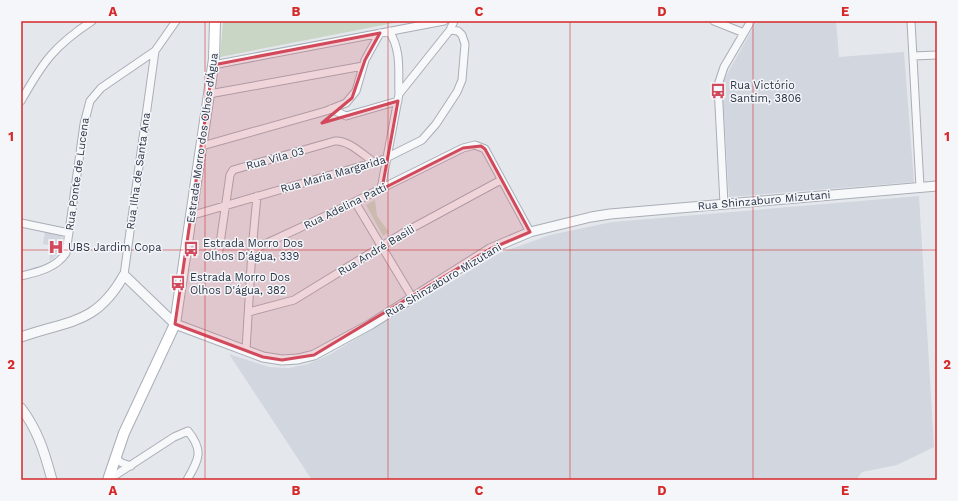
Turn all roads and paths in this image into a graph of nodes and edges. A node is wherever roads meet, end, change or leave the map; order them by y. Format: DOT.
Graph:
graph roads {
  1 [pos="92,21"];
  2 [pos="176,21"];
  3 [pos="215,21"];
  4 [pos="444,21"];
  5 [pos="454,21"];
  6 [pos="714,21"];
  7 [pos="751,21"];
  8 [pos="911,21"];
  9 [pos="454,30"];
  10 [pos="389,31"];
  11 [pos="380,33"];
  12 [pos="744,33"];
  13 [pos="155,51"];
  14 [pos="937,55"];
  15 [pos="913,56"];
  16 [pos="213,65"];
  17 [pos="363,66"];
  18 [pos="209,94"];
  19 [pos="399,98"];
  20 [pos="21,101"];
  21 [pos="331,109"];
  22 [pos="202,146"];
  23 [pos="388,158"];
  24 [pos="374,162"];
  25 [pos="501,180"];
  26 [pos="937,186"];
  27 [pos="920,187"];
  28 [pos="381,189"];
  29 [pos="257,196"];
  30 [pos="355,202"];
  31 [pos="724,204"];
  32 [pos="225,205"];
  33 [pos="190,216"];
  34 [pos="21,223"];
  35 [pos="530,232"];
  36 [pos="69,233"];
  37 [pos="381,245"];
  38 [pos="252,250"];
  39 [pos="218,256"];
  40 [pos="124,275"];
  41 [pos="21,276"];
  42 [pos="412,298"];
  43 [pos="249,312"];
  44 [pos="175,324"];
  45 [pos="21,337"];
  46 [pos="246,350"];
  47 [pos="21,408"];
  48 [pos="115,458"];
  49 [pos="131,466"];
  50 [pos="52,480"];
  51 [pos="108,480"];
  52 [pos="187,480"];
  1 -- 20 [label="street"];
  2 -- 13 [label="street, Rua Ilha de Santa Ana"];
  3 -- 16 [label="main road, Estrada Morro dos Olhos d'Água"];
  4 -- 10 [label="street"];
  5 -- 9 [label="street"];
  6 -- 12 [label="street"];
  7 -- 12 [label="street"];
  8 -- 15 [label="street"];
  9 -- 19 [label="street"];
  9 -- 23 [label="street, Rua Maria Margarida"];
  10 -- 11 [label="street"];
  10 -- 19 [label="street"];
  11 -- 16 [label="street"];
  11 -- 17 [label="street"];
  12 -- 31 [label="street"];
  13 -- 36 [label="street, Rua Ponte de Lucena"];
  13 -- 40 [label="street, Rua Ilha de Santa Ana"];
  14 -- 15 [label="street"];
  15 -- 27 [label="street"];
  16 -- 18 [label="main road, Estrada Morro dos Olhos d'Água"];
  17 -- 18 [label="street"];
  17 -- 21 [label="street"];
  18 -- 22 [label="main road, Estrada Morro dos Olhos d'Água"];
  19 -- 21 [label="street"];
  19 -- 23 [label="street"];
  21 -- 22 [label="street"];
  22 -- 33 [label="main road, Estrada Morro dos Olhos d'Água"];
  23 -- 24 [label="street, Rua Maria Margarida"];
  23 -- 28 [label="street"];
  24 -- 29 [label="street, Rua Maria Margarida"];
  24 -- 32 [label="street, Rua Vila 03"];
  25 -- 28 [label="street, Rua Adelina Patti"];
  25 -- 35 [label="street"];
  25 -- 37 [label="street, Rua André Basili"];
  26 -- 27 [label="street, Rua Shinzaburo Mizutani"];
  27 -- 31 [label="street, Rua Shinzaburo Mizutani"];
  28 -- 30 [label="street, Rua Adelina Patti"];
  29 -- 32 [label="street, Rua Maria Margarida"];
  29 -- 38 [label="street"];
  30 -- 37 [label="street"];
  30 -- 38 [label="street, Rua Adelina Patti"];
  31 -- 35 [label="street, Rua Shinzaburo Mizutani"];
  32 -- 33 [label="street, Rua Maria Margarida"];
  32 -- 39 [label="street, Rua Vila 03"];
  33 -- 44 [label="main road, Estrada Morro dos Olhos d'Água"];
  34 -- 36 [label="street"];
  35 -- 42 [label="street, Rua Shinzaburo Mizutani"];
  36 -- 41 [label="street, Rua Ponte de Lucena"];
  37 -- 42 [label="street"];
  37 -- 43 [label="street, Rua André Basili"];
  38 -- 43 [label="street"];
  40 -- 44 [label="street, Rua Shinzaburo Mizutani"];
  40 -- 45 [label="street, Rua Ilha de Santa Ana"];
  42 -- 46 [label="street, Rua Shinzaburo Mizutani"];
  43 -- 46 [label="street"];
  44 -- 46 [label="street, Rua Shinzaburo Mizutani"];
  44 -- 48 [label="main road, Estrada Morro dos Olhos d'Água"];
  47 -- 50 [label="street"];
  48 -- 49 [label="street"];
  48 -- 51 [label="main road, Estrada Morro dos Olhos d'Água"];
  49 -- 51 [label="street"];
  49 -- 52 [label="street"];
}
